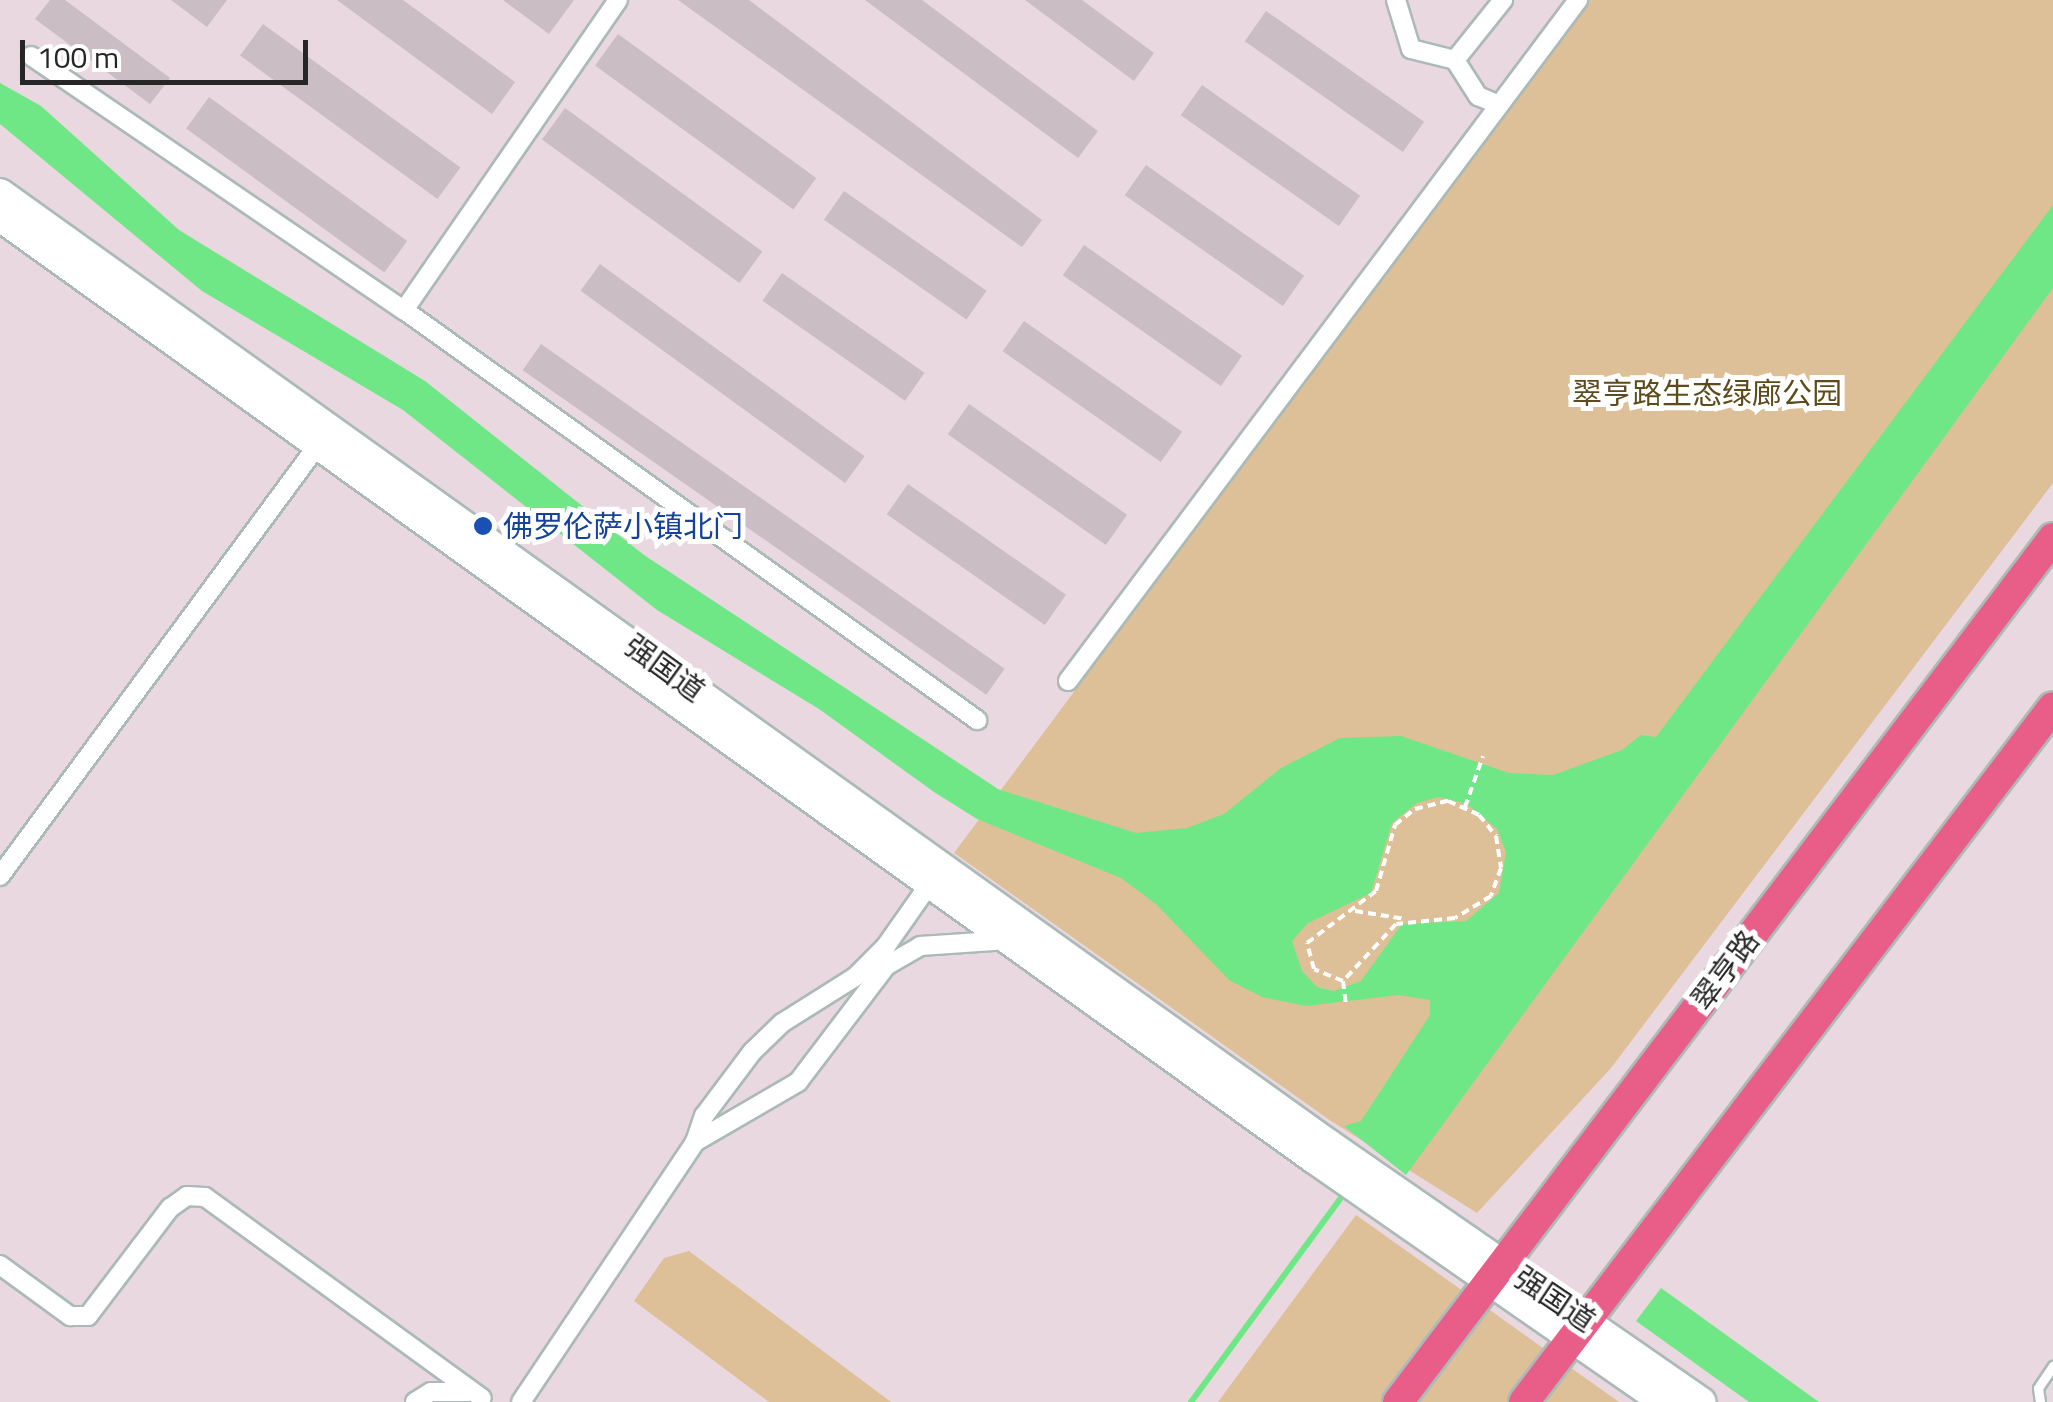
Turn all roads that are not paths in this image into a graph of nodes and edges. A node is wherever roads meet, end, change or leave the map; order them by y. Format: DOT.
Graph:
graph roads {
  1 [pos="618,0"];
  2 [pos="1396,0"];
  3 [pos="1503,0"];
  4 [pos="1578,0"];
  5 [pos="31,56"];
  6 [pos="1456,60"];
  7 [pos="1500,105"];
  8 [pos="0,193"];
  9 [pos="0,217"];
  10 [pos="404,310"];
  11 [pos="323,437"];
  12 [pos="2053,538"];
  13 [pos="1068,681"];
  14 [pos="2053,707"];
  15 [pos="977,720"];
  16 [pos="936,875"];
  17 [pos="0,876"];
  18 [pos="1008,940"];
  19 [pos="695,1142"];
  20 [pos="1321,1152"];
  21 [pos="1505,1264"];
  22 [pos="0,1265"];
  23 [pos="1586,1322"];
  24 [pos="2053,1366"];
  25 [pos="484,1400"];
  26 [pos="415,1402"];
  27 [pos="521,1402"];
  28 [pos="1398,1402"];
  29 [pos="1524,1402"];
  30 [pos="1664,1402"];
  31 [pos="1701,1402"];
  32 [pos="2040,1402"];
  1 -- 10 [label="street"];
  2 -- 6 [label="street"];
  3 -- 6 [label="street"];
  4 -- 7 [label="street"];
  5 -- 10 [label="street"];
  6 -- 7 [label="street"];
  7 -- 13 [label="street"];
  8 -- 11 [label="main road, 强国道"];
  9 -- 11 [label="main road, 强国道"];
  10 -- 15 [label="street"];
  11 -- 16 [label="main road, 强国道"];
  11 -- 17 [label="street"];
  12 -- 21 [label="main road, 翠亨路"];
  14 -- 23 [label="main road"];
  16 -- 18 [label="main road, 强国道"];
  16 -- 19 [label="street"];
  16 -- 20 [label="main road, 强国道"];
  18 -- 19 [label="street"];
  18 -- 20 [label="main road, 强国道"];
  19 -- 27 [label="street"];
  20 -- 21 [label="main road, 强国道"];
  21 -- 23 [label="main road, 强国道"];
  21 -- 28 [label="main road, 翠亨路"];
  22 -- 25 [label="street"];
  23 -- 29 [label="main road"];
  23 -- 30 [label="main road, 强国道"];
  23 -- 31 [label="main road, 强国道"];
  24 -- 32 [label="lane"];
  25 -- 26 [label="street"];
}
